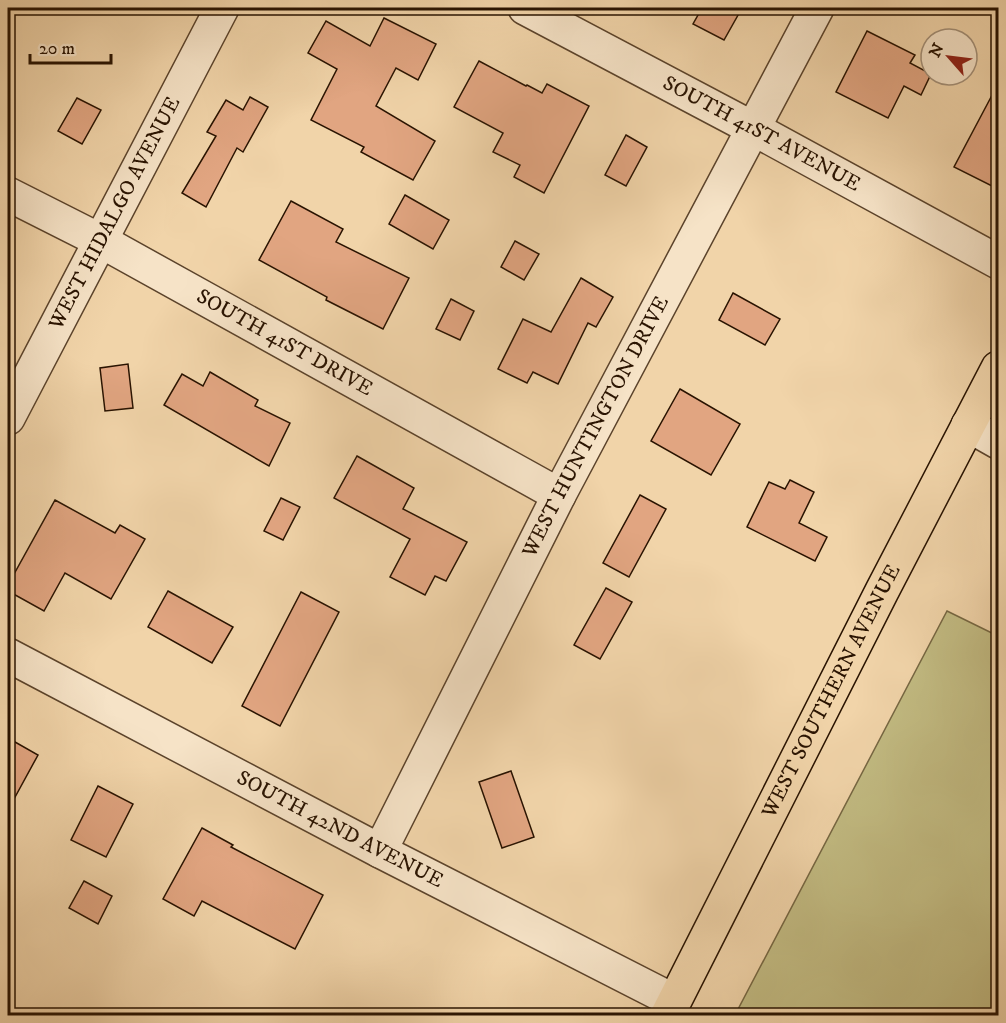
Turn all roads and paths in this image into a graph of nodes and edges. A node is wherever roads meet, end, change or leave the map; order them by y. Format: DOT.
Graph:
graph roads {
  1 [pos="222,8"];
  2 [pos="525,8"];
  3 [pos="817,8"];
  4 [pos="754,129"];
  5 [pos="8,194"];
  6 [pos="101,242"];
  7 [pos="999,262"];
  8 [pos="999,368"];
  9 [pos="8,418"];
  10 [pos="968,425"];
  11 [pos="999,442"];
  12 [pos="559,495"];
  13 [pos="8,655"];
  14 [pos="380,851"];
  15 [pos="670,1008"];
  1 -- 6 [label="street, WEST HIDALGO AVENUE"];
  2 -- 4 [label="street, SOUTH 41ST AVENUE"];
  3 -- 4 [label="street, WEST HUNTINGTON DRIVE"];
  4 -- 7 [label="street, SOUTH 41ST AVENUE"];
  4 -- 12 [label="street, WEST HUNTINGTON DRIVE"];
  5 -- 6 [label="street, SOUTH 41ST DRIVE"];
  6 -- 9 [label="street, WEST HIDALGO AVENUE"];
  6 -- 12 [label="street, SOUTH 41ST DRIVE"];
  8 -- 10 [label="main road, WEST SOUTHERN AVENUE"];
  10 -- 11 [label="street"];
  10 -- 15 [label="main road, WEST SOUTHERN AVENUE"];
  12 -- 14 [label="street, WEST HUNTINGTON DRIVE"];
  13 -- 14 [label="street, SOUTH 42ND AVENUE"];
  14 -- 15 [label="street, SOUTH 42ND AVENUE"];
}
